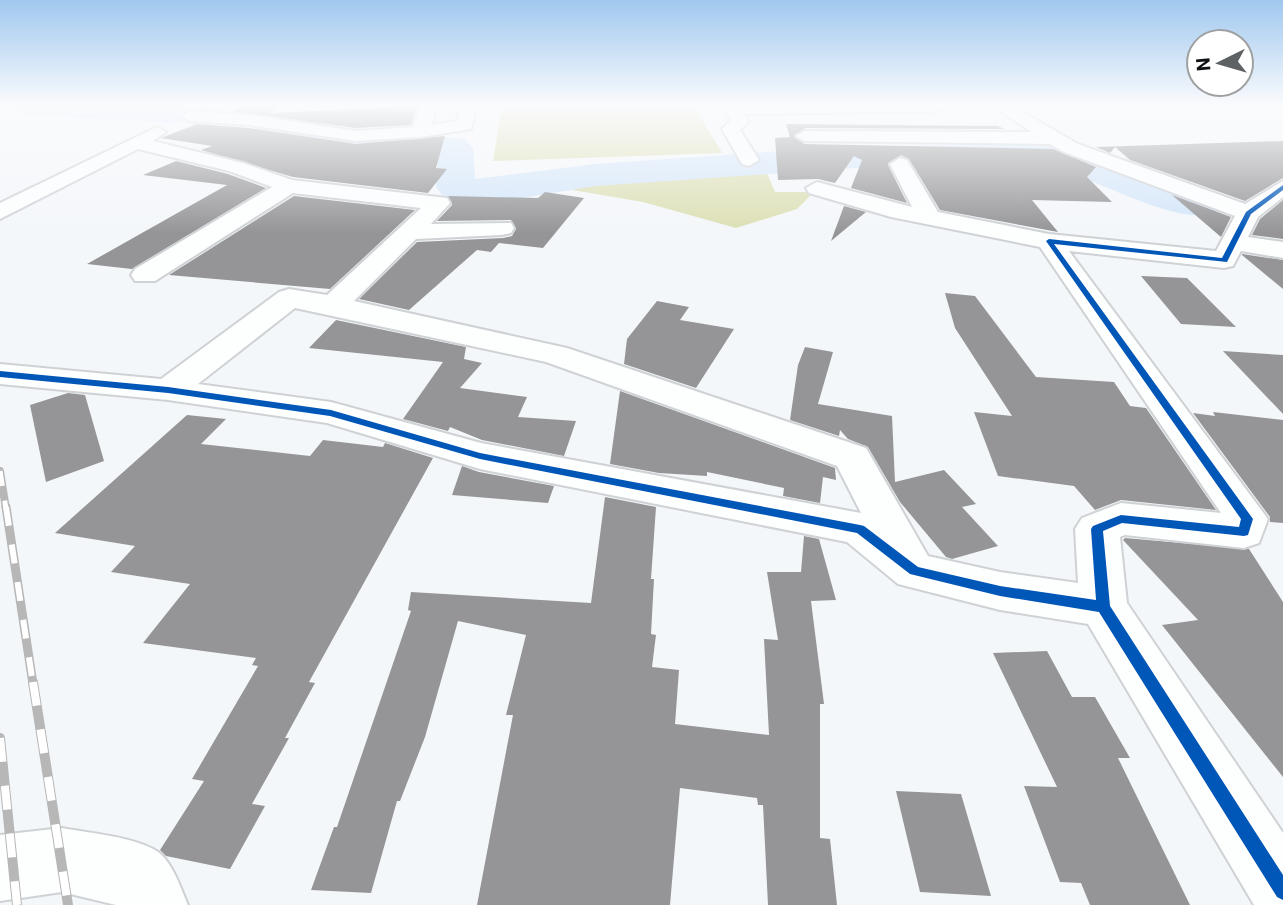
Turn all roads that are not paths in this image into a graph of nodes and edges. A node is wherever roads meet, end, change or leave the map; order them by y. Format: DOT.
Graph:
graph roads {
  1 [pos="126,148"];
  2 [pos="158,148"];
  3 [pos="742,148"];
  4 [pos="1072,148"];
  5 [pos="749,160"];
  6 [pos="900,164"];
  7 [pos="289,186"];
  8 [pos="1283,187"];
  9 [pos="817,188"];
  10 [pos="0,212"];
  11 [pos="1248,214"];
  12 [pos="929,217"];
  13 [pos="502,228"];
  14 [pos="411,232"];
  15 [pos="1049,241"];
  16 [pos="1233,242"];
  17 [pos="1283,250"];
  18 [pos="145,275"];
  19 [pos="333,305"];
  20 [pos="0,374"];
  21 [pos="168,390"];
  22 [pos="914,571"];
  23 [pos="1103,607"];
  24 [pos="0,868"];
  25 [pos="1283,891"];
  26 [pos="155,905"];
  1 -- 10 [label="street"];
  2 -- 7 [label="street"];
  3 -- 5 [label="street"];
  4 -- 11 [label="street"];
  6 -- 12 [label="street"];
  7 -- 14 [label="street"];
  7 -- 18 [label="street"];
  8 -- 11 [label="street"];
  9 -- 12 [label="street"];
  11 -- 16 [label="street"];
  12 -- 15 [label="street"];
  13 -- 14 [label="street"];
  14 -- 19 [label="street"];
  15 -- 16 [label="street"];
  15 -- 23 [label="street"];
  16 -- 17 [label="street"];
  19 -- 21 [label="street"];
  19 -- 22 [label="street"];
  20 -- 21 [label="street"];
  21 -- 22 [label="street"];
  22 -- 23 [label="street"];
  23 -- 25 [label="street"];
  24 -- 26 [label="street"];
}
